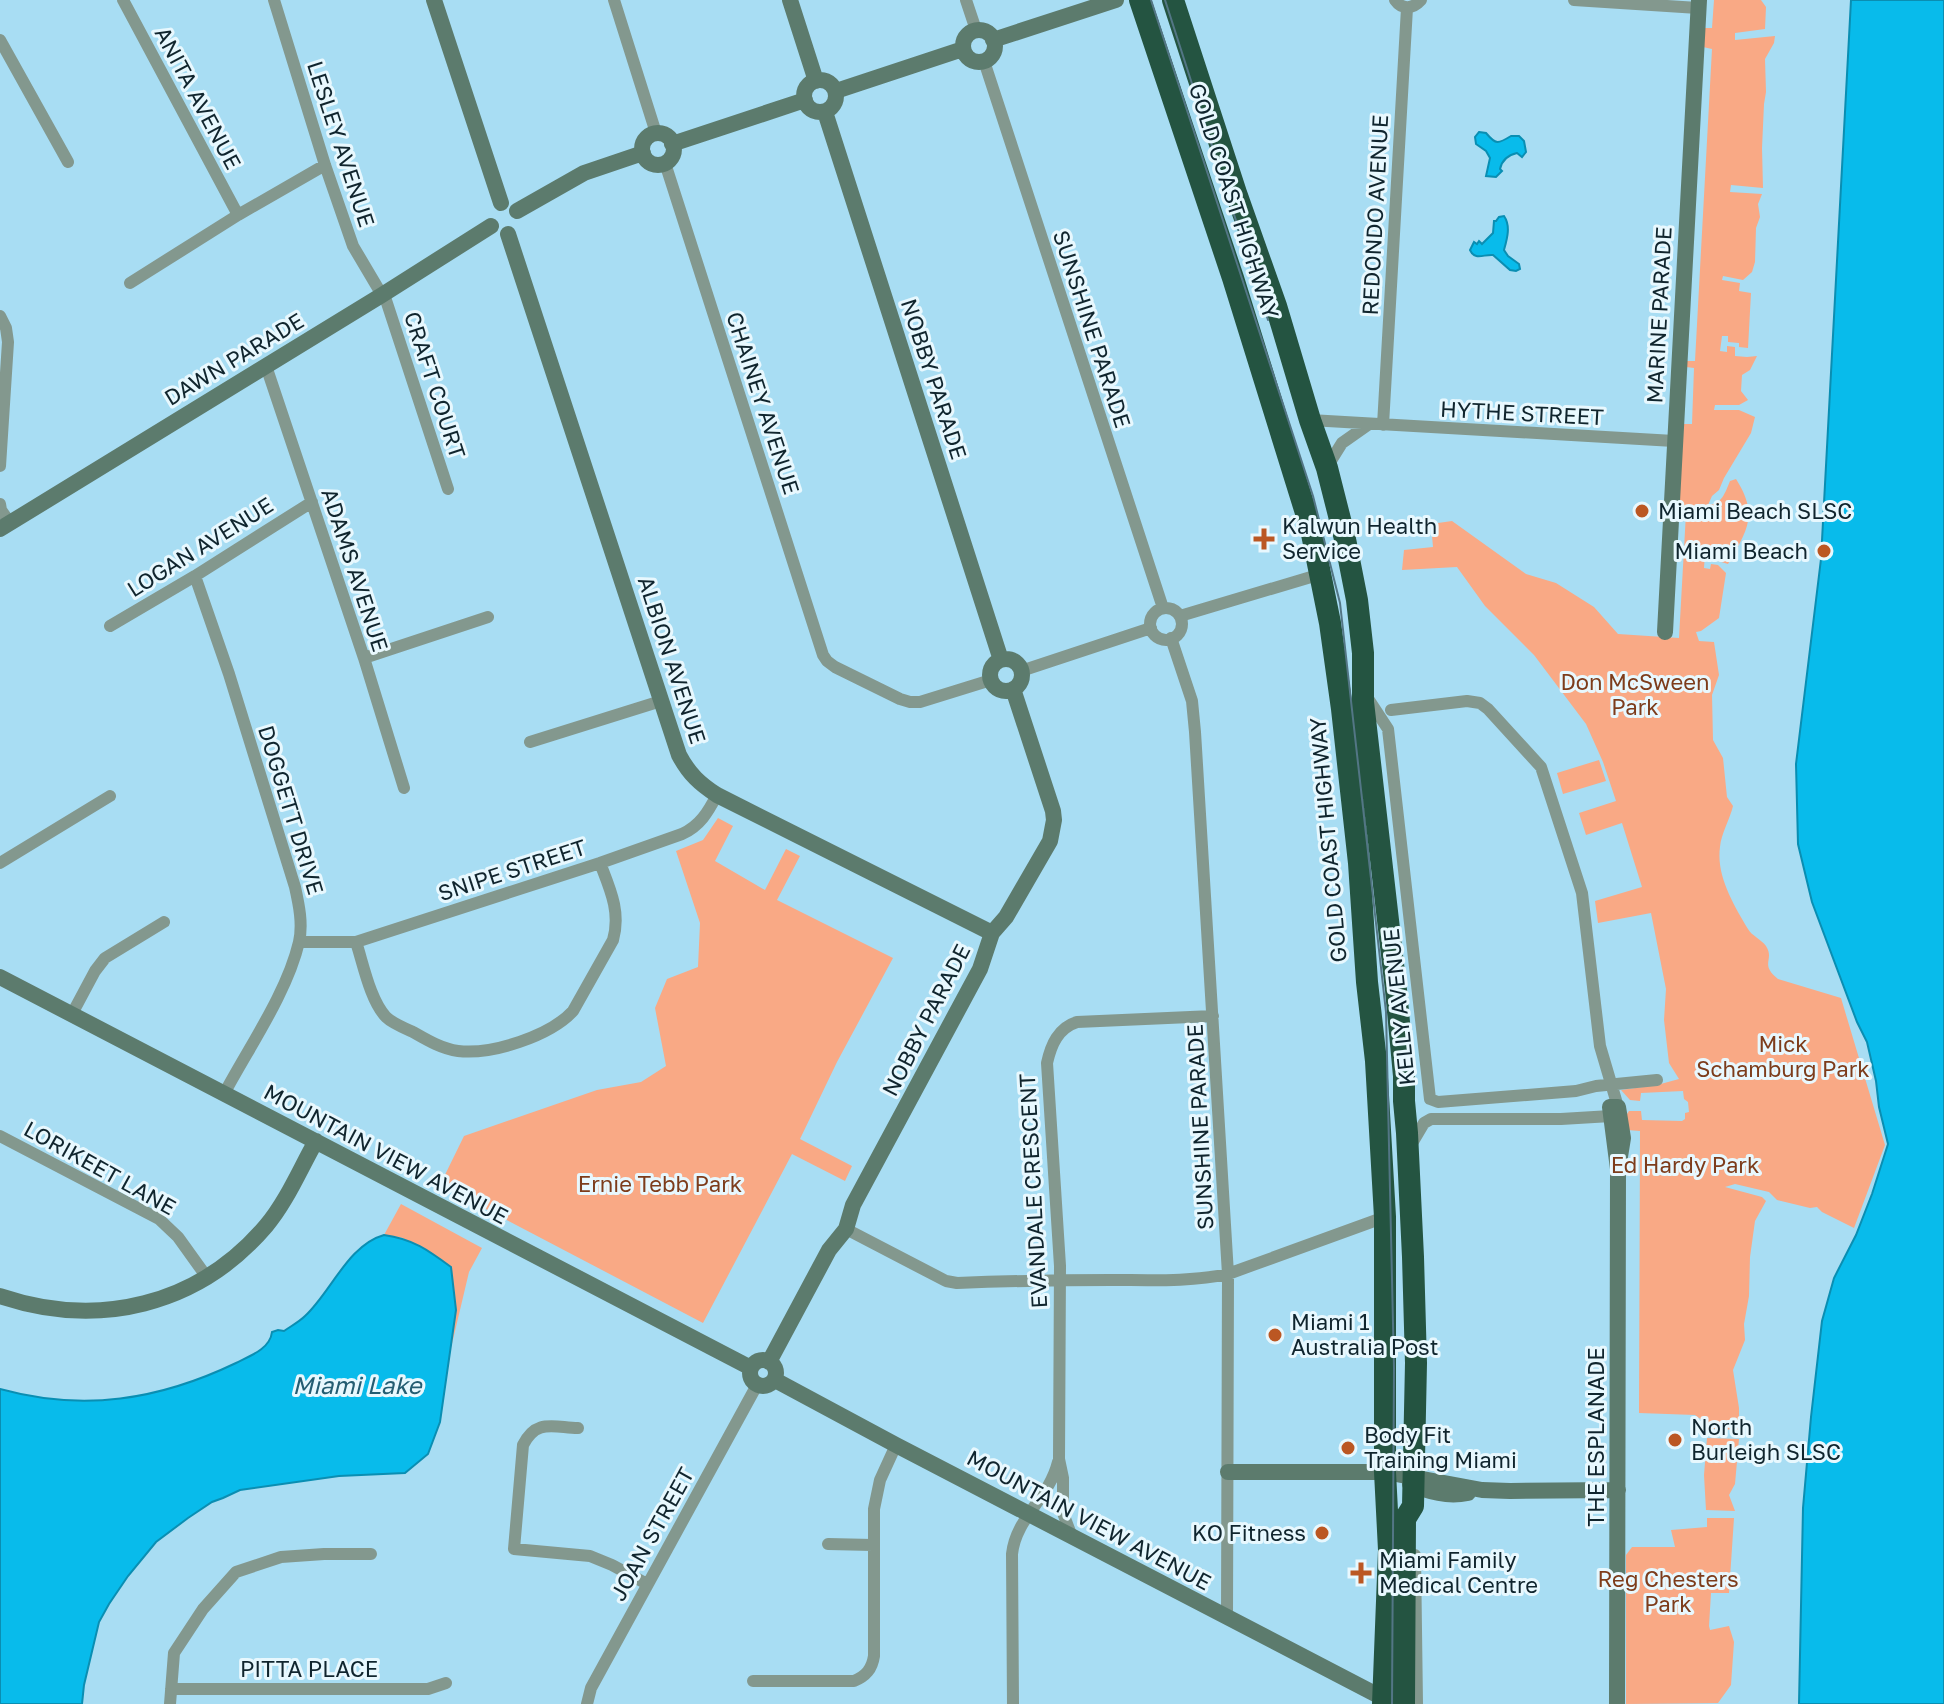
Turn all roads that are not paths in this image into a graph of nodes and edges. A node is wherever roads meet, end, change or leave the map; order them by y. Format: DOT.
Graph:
graph roads {
  1 [pos="123,0"];
  2 [pos="274,0"];
  3 [pos="434,0"];
  4 [pos="614,0"];
  5 [pos="790,0"];
  6 [pos="966,0"];
  7 [pos="1116,0"];
  8 [pos="1140,0"];
  9 [pos="1173,0"];
  10 [pos="1395,0"];
  11 [pos="1421,0"];
  12 [pos="1574,0"];
  13 [pos="1699,4"];
  14 [pos="1407,8"];
  15 [pos="976,30"];
  16 [pos="0,40"];
  17 [pos="993,40"];
  18 [pos="963,49"];
  19 [pos="984,61"];
  20 [pos="816,81"];
  21 [pos="836,91"];
  22 [pos="805,100"];
  23 [pos="825,112"];
  24 [pos="656,133"];
  25 [pos="672,144"];
  26 [pos="643,153"];
  27 [pos="68,162"];
  28 [pos="665,163"];
  29 [pos="325,165"];
  30 [pos="501,203"];
  31 [pos="517,211"];
  32 [pos="238,215"];
  33 [pos="491,226"];
  34 [pos="508,234"];
  35 [pos="130,283"];
  36 [pos="383,294"];
  37 [pos="0,316"];
  38 [pos="266,366"];
  39 [pos="1310,420"];
  40 [pos="1369,424"];
  41 [pos="1387,426"];
  42 [pos="1674,441"];
  43 [pos="0,466"];
  44 [pos="1327,468"];
  45 [pos="448,489"];
  46 [pos="312,502"];
  47 [pos="0,504"];
  48 [pos="5,526"];
  49 [pos="1321,574"];
  50 [pos="195,576"];
  51 [pos="1163,608"];
  52 [pos="1180,616"];
  53 [pos="488,617"];
  54 [pos="110,626"];
  55 [pos="1151,628"];
  56 [pos="1665,632"];
  57 [pos="1171,638"];
  58 [pos="364,658"];
  59 [pos="1001,660"];
  60 [pos="1021,671"];
  61 [pos="991,680"];
  62 [pos="1013,689"];
  63 [pos="1363,690"];
  64 [pos="661,701"];
  65 [pos="1391,710"];
  66 [pos="530,742"];
  67 [pos="404,788"];
  68 [pos="717,795"];
  69 [pos="110,796"];
  70 [pos="0,863"];
  71 [pos="600,863"];
  72 [pos="164,922"];
  73 [pos="992,933"];
  74 [pos="299,942"];
  75 [pos="356,942"];
  76 [pos="0,977"];
  77 [pos="72,1014"];
  78 [pos="1213,1016"];
  79 [pos="1657,1080"];
  80 [pos="1608,1085"];
  81 [pos="224,1094"];
  82 [pos="1615,1111"];
  83 [pos="0,1136"];
  84 [pos="316,1141"];
  85 [pos="1408,1152"];
  86 [pos="1385,1217"];
  87 [pos="846,1229"];
  88 [pos="1228,1274"];
  89 [pos="206,1276"];
  90 [pos="1060,1280"];
  91 [pos="0,1296"];
  92 [pos="769,1362"];
  93 [pos="751,1368"];
  94 [pos="775,1380"];
  95 [pos="757,1385"];
  96 [pos="578,1428"];
  97 [pos="896,1445"];
  98 [pos="1059,1459"];
  99 [pos="1228,1472"];
  100 [pos="1385,1472"];
  101 [pos="1414,1482"];
  102 [pos="1482,1490"];
  103 [pos="1618,1490"];
  104 [pos="1454,1496"];
  105 [pos="1029,1514"];
  106 [pos="1411,1533"];
  107 [pos="1072,1537"];
  108 [pos="828,1544"];
  109 [pos="873,1545"];
  110 [pos="371,1554"];
  111 [pos="647,1584"];
  112 [pos="1227,1617"];
  113 [pos="753,1681"];
  114 [pos="446,1683"];
  115 [pos="171,1689"];
  116 [pos="1390,1702"];
  117 [pos="170,1704"];
  118 [pos="587,1704"];
  119 [pos="1013,1704"];
  120 [pos="1417,1704"];
  121 [pos="1617,1704"];
  1 -- 32 [label="street, ANITA AVENUE"];
  2 -- 29 [label="street, LESLEY AVENUE"];
  3 -- 30 [label="street"];
  4 -- 24 [label="street"];
  5 -- 20 [label="street"];
  6 -- 15 [label="street"];
  7 -- 17 [label="street"];
  8 -- 49 [label="highway, GOLD COAST HIGHWAY"];
  9 -- 39 [label="highway, GOLD COAST HIGHWAY"];
  10 -- 14 [label="street"];
  11 -- 14 [label="street"];
  12 -- 13 [label="street"];
  13 -- 42 [label="street, MARINE PARADE"];
  14 -- 41 [label="street, REDONDO AVENUE"];
  15 -- 17 [label="street"];
  15 -- 18 [label="street"];
  16 -- 27 [label="street"];
  17 -- 19 [label="street"];
  18 -- 19 [label="street"];
  18 -- 21 [label="street"];
  19 -- 51 [label="street, SUNSHINE PARADE"];
  20 -- 21 [label="street"];
  20 -- 22 [label="street"];
  21 -- 23 [label="street"];
  22 -- 23 [label="street"];
  22 -- 25 [label="street"];
  23 -- 59 [label="street, NOBBY PARADE"];
  24 -- 25 [label="street"];
  24 -- 26 [label="street"];
  25 -- 28 [label="street"];
  26 -- 28 [label="street"];
  26 -- 31 [label="street"];
  28 -- 61 [label="street, CHAINEY AVENUE"];
  29 -- 32 [label="street"];
  29 -- 36 [label="street, LESLEY AVENUE"];
  30 -- 31 [label="street"];
  30 -- 33 [label="street"];
  31 -- 34 [label="street"];
  32 -- 35 [label="street"];
  33 -- 34 [label="street"];
  33 -- 36 [label="street, DAWN PARADE"];
  34 -- 64 [label="street, ALBION AVENUE"];
  36 -- 38 [label="street, DAWN PARADE"];
  36 -- 45 [label="street, CRAFT COURT"];
  37 -- 43 [label="street"];
  38 -- 46 [label="street, ADAMS AVENUE"];
  38 -- 48 [label="street, DAWN PARADE"];
  39 -- 40 [label="street, HYTHE STREET"];
  39 -- 44 [label="highway, GOLD COAST HIGHWAY"];
  40 -- 41 [label="street, HYTHE STREET"];
  40 -- 44 [label="street"];
  41 -- 42 [label="street, HYTHE STREET"];
  42 -- 56 [label="street, MARINE PARADE"];
  44 -- 63 [label="highway, GOLD COAST HIGHWAY"];
  46 -- 50 [label="street, LOGAN AVENUE"];
  46 -- 58 [label="street, ADAMS AVENUE"];
  47 -- 48 [label="street"];
  49 -- 52 [label="street"];
  49 -- 86 [label="highway, GOLD COAST HIGHWAY"];
  50 -- 54 [label="street, LOGAN AVENUE"];
  50 -- 74 [label="street, DOGGETT DRIVE"];
  51 -- 52 [label="street"];
  51 -- 55 [label="street"];
  52 -- 57 [label="street"];
  53 -- 58 [label="street"];
  55 -- 57 [label="street"];
  55 -- 60 [label="street"];
  57 -- 78 [label="street, SUNSHINE PARADE"];
  58 -- 67 [label="street, ADAMS AVENUE"];
  59 -- 60 [label="street"];
  59 -- 61 [label="street"];
  60 -- 62 [label="street"];
  61 -- 62 [label="street"];
  62 -- 73 [label="street, NOBBY PARADE"];
  63 -- 80 [label="street, KELLY AVENUE"];
  63 -- 85 [label="highway, GOLD COAST HIGHWAY"];
  64 -- 66 [label="street"];
  64 -- 68 [label="street, ALBION AVENUE"];
  65 -- 80 [label="street"];
  68 -- 71 [label="street, SNIPE STREET"];
  68 -- 73 [label="street, ALBION AVENUE"];
  69 -- 70 [label="street"];
  71 -- 75 [label="street, SNIPE STREET"];
  71 -- 75 [label="street"];
  72 -- 77 [label="street"];
  73 -- 87 [label="street, NOBBY PARADE"];
  74 -- 75 [label="street, SNIPE STREET"];
  74 -- 81 [label="street, DOGGETT DRIVE"];
  76 -- 77 [label="street, MOUNTAIN VIEW AVENUE"];
  77 -- 81 [label="street, MOUNTAIN VIEW AVENUE"];
  78 -- 88 [label="street, SUNSHINE PARADE"];
  78 -- 90 [label="street, EVANDALE CRESCENT"];
  79 -- 80 [label="street, KELLY AVENUE"];
  80 -- 82 [label="street"];
  81 -- 84 [label="street, MOUNTAIN VIEW AVENUE"];
  82 -- 85 [label="street"];
  82 -- 103 [label="street, THE ESPLANADE"];
  83 -- 89 [label="street, LORIKEET LANE"];
  84 -- 89 [label="street"];
  84 -- 93 [label="street, MOUNTAIN VIEW AVENUE"];
  85 -- 101 [label="highway, GOLD COAST HIGHWAY"];
  86 -- 88 [label="street"];
  86 -- 100 [label="highway, GOLD COAST HIGHWAY"];
  87 -- 90 [label="street"];
  87 -- 92 [label="street, NOBBY PARADE"];
  88 -- 90 [label="street"];
  88 -- 99 [label="street, SUNSHINE PARADE"];
  89 -- 91 [label="street"];
  90 -- 98 [label="street, EVANDALE CRESCENT"];
  92 -- 93 [label="street"];
  92 -- 94 [label="street"];
  93 -- 95 [label="street"];
  94 -- 95 [label="street"];
  94 -- 97 [label="street, MOUNTAIN VIEW AVENUE"];
  95 -- 111 [label="street, JOAN STREET"];
  96 -- 111 [label="street"];
  97 -- 105 [label="street, MOUNTAIN VIEW AVENUE"];
  97 -- 109 [label="street"];
  98 -- 105 [label="street, EVANDALE CRESCENT"];
  98 -- 107 [label="street, EVANDALE CRESCENT"];
  99 -- 100 [label="street"];
  99 -- 112 [label="street, SUNSHINE PARADE"];
  100 -- 101 [label="street"];
  100 -- 116 [label="highway, GOLD COAST HIGHWAY"];
  101 -- 102 [label="street"];
  101 -- 104 [label="street"];
  101 -- 106 [label="highway, GOLD COAST HIGHWAY"];
  102 -- 103 [label="street"];
  102 -- 104 [label="street"];
  103 -- 121 [label="street, THE ESPLANADE"];
  104 -- 106 [label="street"];
  105 -- 107 [label="street, MOUNTAIN VIEW AVENUE"];
  105 -- 119 [label="street, EVANDALE CRESCENT"];
  106 -- 116 [label="highway, GOLD COAST HIGHWAY"];
  106 -- 120 [label="street, GOLD COAST HIGHWAY"];
  107 -- 112 [label="street, MOUNTAIN VIEW AVENUE"];
  108 -- 109 [label="street"];
  109 -- 113 [label="street"];
  110 -- 115 [label="street"];
  111 -- 118 [label="street, JOAN STREET"];
  112 -- 116 [label="street, MOUNTAIN VIEW AVENUE"];
  114 -- 115 [label="street, PITTA PLACE"];
  115 -- 117 [label="street"];
}
